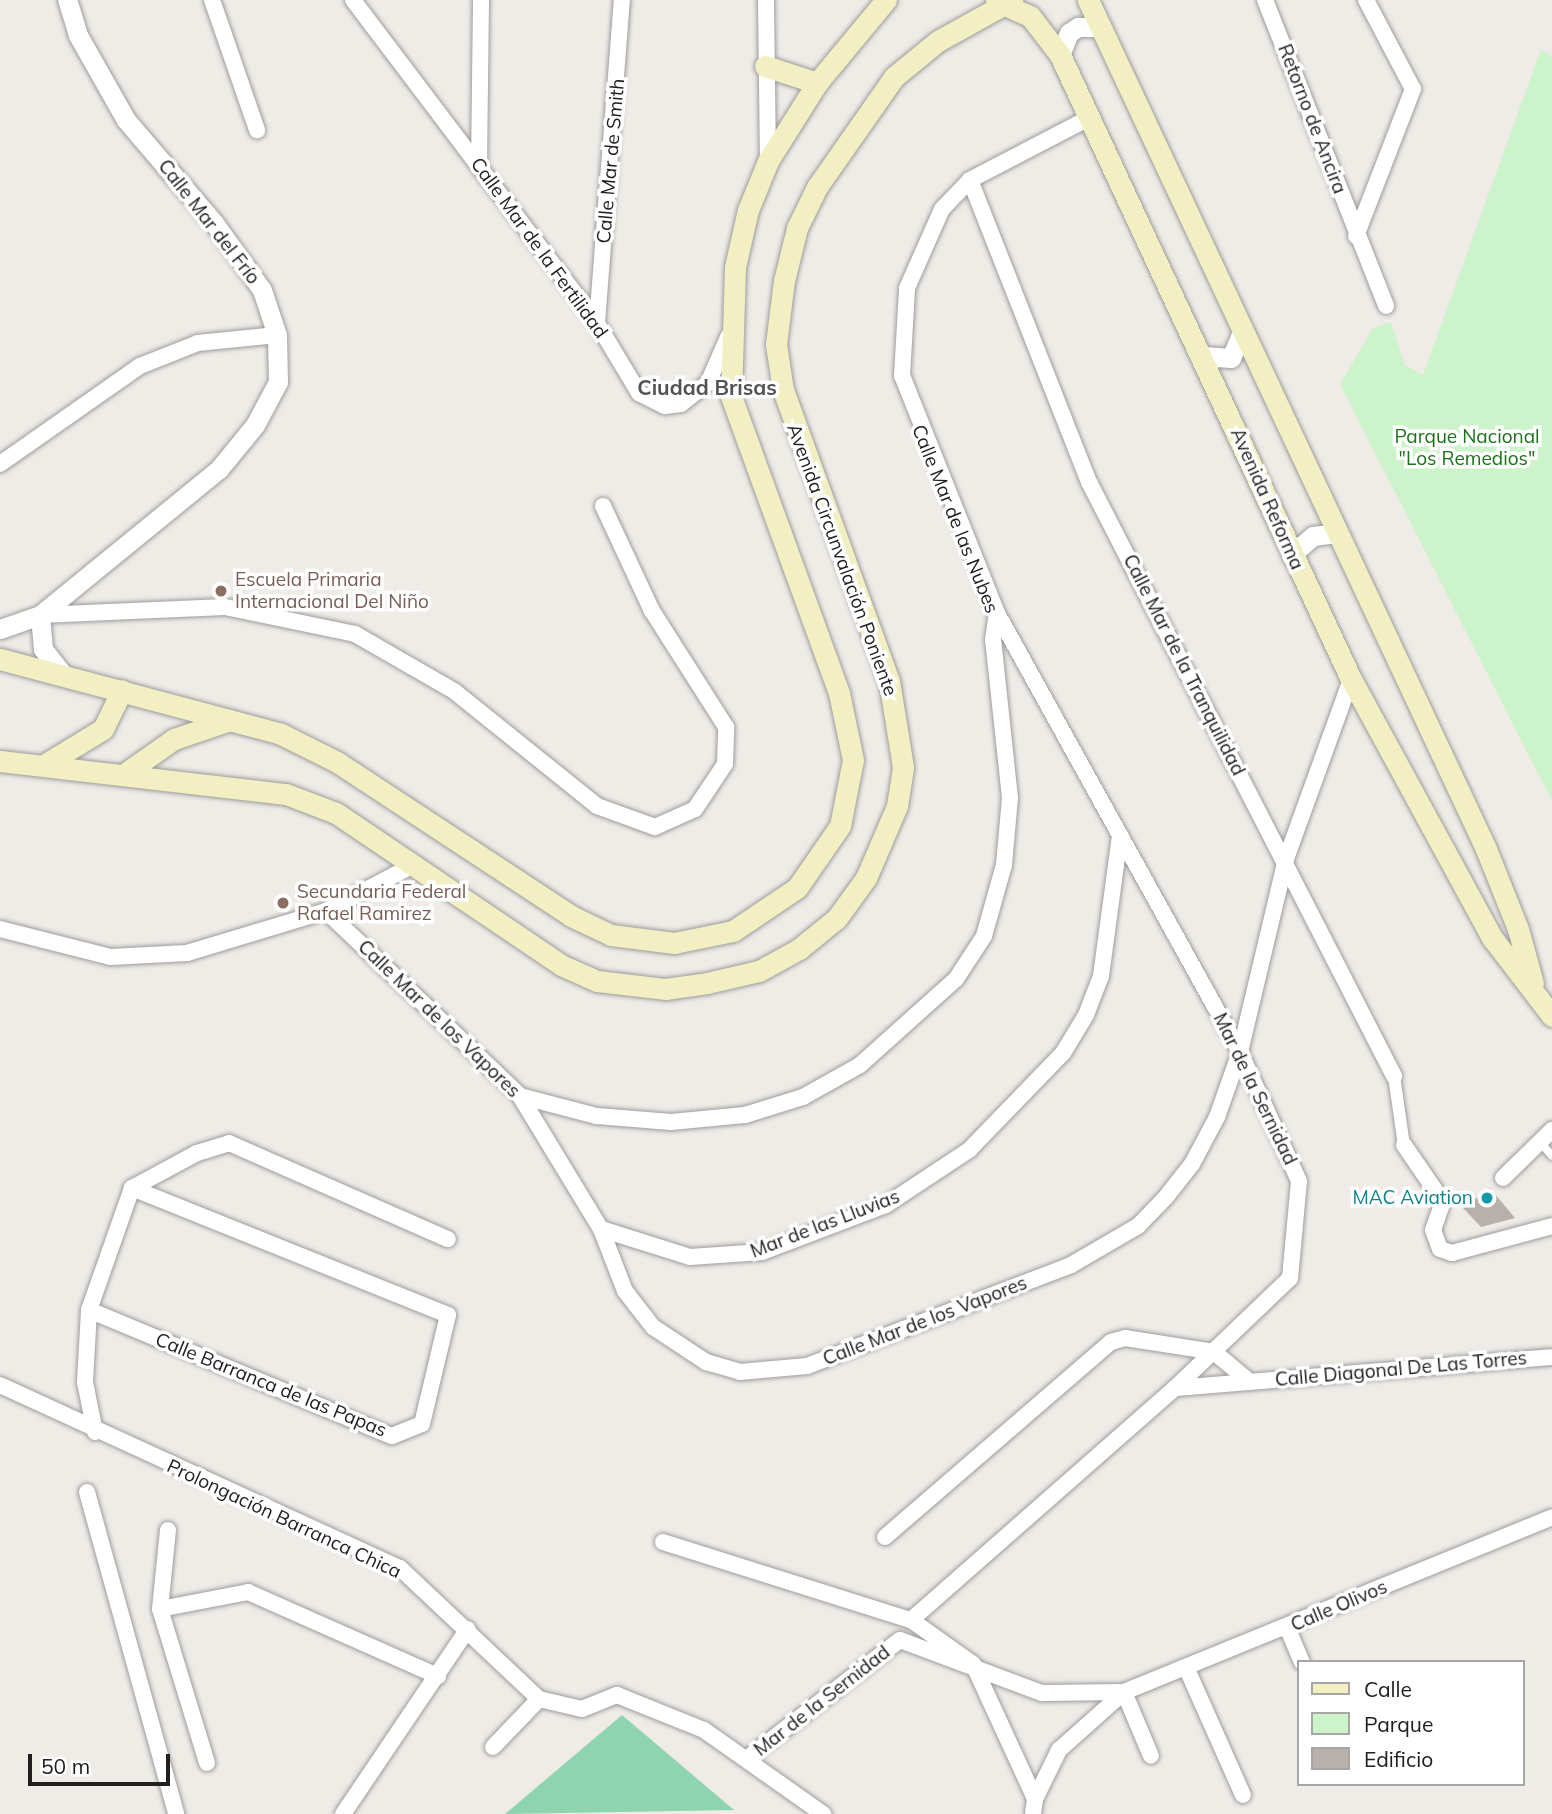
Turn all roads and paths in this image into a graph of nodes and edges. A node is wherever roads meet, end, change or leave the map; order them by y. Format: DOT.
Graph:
graph roads {
  1 [pos="67,0"];
  2 [pos="212,0"];
  3 [pos="353,0"];
  4 [pos="481,0"];
  5 [pos="622,0"];
  6 [pos="765,0"];
  7 [pos="887,0"];
  8 [pos="1088,0"];
  9 [pos="1366,0"];
  10 [pos="1003,1"];
  11 [pos="1268,1"];
  12 [pos="1099,27"];
  13 [pos="1060,55"];
  14 [pos="765,66"];
  15 [pos="817,83"];
  16 [pos="1089,118"];
  17 [pos="257,130"];
  18 [pos="768,160"];
  19 [pos="480,165"];
  20 [pos="970,180"];
  21 [pos="1356,236"];
  22 [pos="1386,306"];
  23 [pos="597,323"];
  24 [pos="1242,332"];
  25 [pos="277,335"];
  26 [pos="729,335"];
  27 [pos="1203,356"];
  28 [pos="0,464"];
  29 [pos="603,506"];
  30 [pos="1338,533"];
  31 [pos="1291,555"];
  32 [pos="997,613"];
  33 [pos="40,615"];
  34 [pos="0,629"];
  35 [pos="0,659"];
  36 [pos="63,676"];
  37 [pos="1352,679"];
  38 [pos="122,690"];
  39 [pos="229,720"];
  40 [pos="0,761"];
  41 [pos="44,765"];
  42 [pos="127,772"];
  43 [pos="1120,835"];
  44 [pos="1286,859"];
  45 [pos="415,864"];
  46 [pos="326,911"];
  47 [pos="0,929"];
  48 [pos="1536,995"];
  49 [pos="1552,1016"];
  50 [pos="1240,1052"];
  51 [pos="1394,1076"];
  52 [pos="520,1096"];
  53 [pos="1552,1130"];
  54 [pos="1540,1142"];
  55 [pos="1404,1145"];
  56 [pos="1552,1156"];
  57 [pos="1503,1178"];
  58 [pos="132,1188"];
  59 [pos="1552,1226"];
  60 [pos="601,1229"];
  61 [pos="448,1239"];
  62 [pos="89,1310"];
  63 [pos="1214,1352"];
  64 [pos="1552,1357"];
  65 [pos="1251,1381"];
  66 [pos="0,1385"];
  67 [pos="1175,1388"];
  68 [pos="95,1432"];
  69 [pos="87,1492"];
  70 [pos="1552,1517"];
  71 [pos="167,1530"];
  72 [pos="886,1537"];
  73 [pos="663,1542"];
  74 [pos="160,1609"];
  75 [pos="911,1620"];
  76 [pos="1287,1627"];
  77 [pos="468,1629"];
  78 [pos="1301,1660"];
  79 [pos="973,1664"];
  80 [pos="1186,1667"];
  81 [pos="438,1676"];
  82 [pos="1124,1692"];
  83 [pos="539,1699"];
  84 [pos="493,1747"];
  85 [pos="1151,1756"];
  86 [pos="749,1758"];
  87 [pos="207,1763"];
  88 [pos="1243,1794"];
  89 [pos="1034,1806"];
  90 [pos="176,1814"];
  91 [pos="343,1814"];
  92 [pos="823,1814"];
  1 -- 25 [label="street, Calle Mar del Frío"];
  2 -- 17 [label="street"];
  3 -- 19 [label="street, Calle Mar de la Fertilidad"];
  4 -- 19 [label="street"];
  5 -- 23 [label="street, Calle Mar de Smith"];
  6 -- 14 [label="street"];
  7 -- 15 [label="main road"];
  8 -- 12 [label="main road, Avenida Reforma"];
  9 -- 21 [label="street, Retorno de Ancira"];
  10 -- 13 [label="main road, Avenida Reforma"];
  10 -- 45 [label="main road, Avenida Circunvalación Poniente"];
  11 -- 21 [label="street, Retorno de Ancira"];
  12 -- 13 [label="street"];
  12 -- 24 [label="main road, Avenida Reforma"];
  13 -- 16 [label="main road, Avenida Reforma"];
  14 -- 15 [label="main road"];
  14 -- 18 [label="street"];
  15 -- 18 [label="main road"];
  16 -- 20 [label="street, Calle Mar de las Nubes"];
  16 -- 27 [label="main road, Avenida Reforma"];
  18 -- 26 [label="main road"];
  19 -- 23 [label="street, Calle Mar de la Fertilidad"];
  20 -- 32 [label="street, Calle Mar de las Nubes"];
  20 -- 44 [label="street, Calle Mar de la Tranquilidad"];
  21 -- 22 [label="street, Retorno de Ancira"];
  23 -- 26 [label="street, Calle Mar de la Fertilidad"];
  24 -- 27 [label="street"];
  24 -- 30 [label="main road, Avenida Reforma"];
  25 -- 28 [label="street"];
  25 -- 33 [label="street, Calle Mar del Frío"];
  26 -- 39 [label="main road"];
  27 -- 31 [label="main road, Avenida Reforma"];
  29 -- 33 [label="street"];
  30 -- 31 [label="street"];
  30 -- 48 [label="main road, Avenida Reforma"];
  31 -- 37 [label="main road, Avenida Reforma"];
  32 -- 43 [label="street, Mar de la Sernidad"];
  32 -- 52 [label="street, Calle Mar de las Nubes"];
  33 -- 34 [label="street, Calle Mar del Frío"];
  33 -- 36 [label="street"];
  35 -- 36 [label="main road"];
  36 -- 38 [label="main road"];
  37 -- 44 [label="street, Calle Mar de los Vapores"];
  37 -- 48 [label="main road, Avenida Reforma"];
  38 -- 39 [label="main road"];
  38 -- 41 [label="main road"];
  39 -- 42 [label="main road"];
  40 -- 41 [label="main road, Avenida Circunvalación Poniente"];
  41 -- 42 [label="main road, Avenida Circunvalación Poniente"];
  42 -- 45 [label="main road, Avenida Circunvalación Poniente"];
  43 -- 50 [label="street, Mar de la Sernidad"];
  43 -- 60 [label="street, Mar de las Lluvias"];
  44 -- 50 [label="street, Calle Mar de los Vapores"];
  44 -- 51 [label="street, Calle Mar de la Tranquilidad"];
  45 -- 46 [label="street"];
  46 -- 47 [label="street"];
  46 -- 52 [label="street, Calle Mar de los Vapores"];
  48 -- 49 [label="main road, Avenida Reforma"];
  50 -- 60 [label="street, Calle Mar de los Vapores"];
  50 -- 63 [label="street, Mar de la Sernidad"];
  51 -- 55 [label="street, Calle Mar de la Tranquilidad"];
  52 -- 60 [label="street, Calle Mar de los Vapores"];
  53 -- 54 [label="street"];
  54 -- 56 [label="lane"];
  54 -- 57 [label="street"];
  55 -- 59 [label="street"];
  58 -- 61 [label="street"];
  58 -- 62 [label="street"];
  58 -- 62 [label="street, Calle Barranca de las Papas"];
  62 -- 68 [label="street"];
  63 -- 65 [label="street, Calle Diagonal De Las Torres"];
  63 -- 67 [label="street, Mar de la Sernidad"];
  63 -- 72 [label="street"];
  64 -- 65 [label="street, Calle Diagonal De Las Torres"];
  65 -- 67 [label="street, Calle Diagonal De Las Torres"];
  66 -- 68 [label="street, Prolongación Barranca Chica"];
  67 -- 75 [label="street, Mar de la Sernidad"];
  68 -- 77 [label="street, Prolongación Barranca Chica"];
  69 -- 90 [label="street"];
  70 -- 76 [label="street, Calle Olivos"];
  71 -- 74 [label="street"];
  73 -- 75 [label="street"];
  74 -- 81 [label="street"];
  74 -- 87 [label="street"];
  75 -- 79 [label="street"];
  76 -- 78 [label="street"];
  76 -- 80 [label="street, Calle Olivos"];
  77 -- 81 [label="street"];
  77 -- 83 [label="street, Prolongación Barranca Chica"];
  79 -- 82 [label="street, Calle Olivos"];
  79 -- 86 [label="street, Mar de la Sernidad"];
  79 -- 89 [label="street"];
  80 -- 82 [label="street, Calle Olivos"];
  80 -- 88 [label="street"];
  81 -- 91 [label="street"];
  82 -- 85 [label="street"];
  82 -- 89 [label="street, Calle Olivos"];
  83 -- 84 [label="street"];
  83 -- 86 [label="street"];
  86 -- 92 [label="street"];
}
